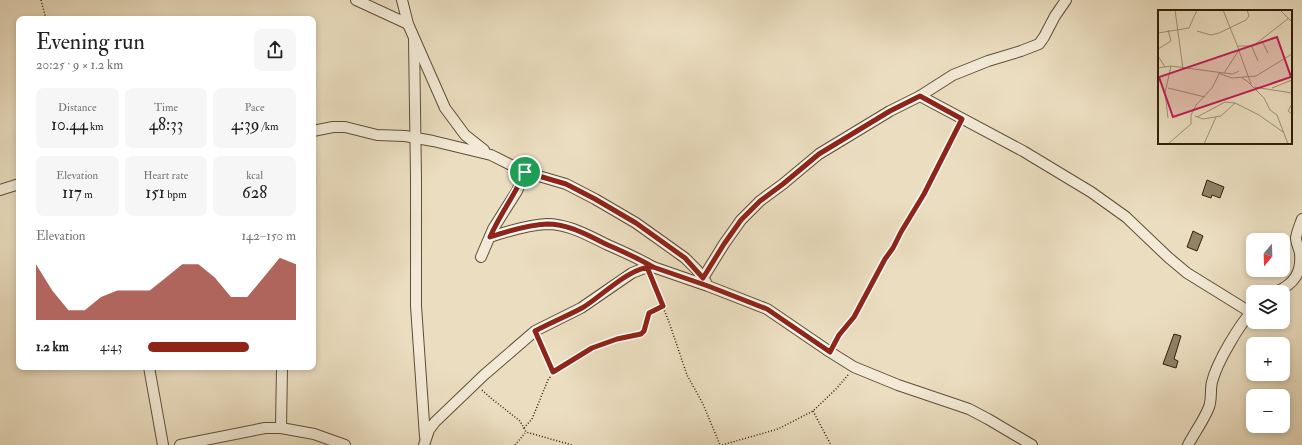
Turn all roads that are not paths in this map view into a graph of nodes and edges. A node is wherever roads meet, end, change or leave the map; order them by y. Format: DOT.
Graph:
graph roads {
  1 [pos="356,0"];
  2 [pos="402,0"];
  3 [pos="1066,0"];
  4 [pos="408,24"];
  5 [pos="414,39"];
  6 [pos="920,96"];
  7 [pos="316,130"];
  8 [pos="415,138"];
  9 [pos="491,155"];
  10 [pos="525,172"];
  11 [pos="16,185"];
  12 [pos="0,190"];
  13 [pos="1302,220"];
  14 [pos="490,237"];
  15 [pos="481,257"];
  16 [pos="650,267"];
  17 [pos="1299,281"];
  18 [pos="705,282"];
  19 [pos="1288,285"];
  20 [pos="1246,307"];
  21 [pos="1246,320"];
  22 [pos="149,370"];
  23 [pos="282,370"];
  24 [pos="281,428"];
  25 [pos="425,442"];
  26 [pos="163,445"];
  27 [pos="180,445"];
  28 [pos="345,445"];
  29 [pos="1032,445"];
  30 [pos="1188,445"];
  1 -- 4 [label="street"];
  2 -- 4 [label="street"];
  3 -- 6 [label="street"];
  4 -- 5 [label="street"];
  5 -- 8 [label="street"];
  5 -- 9 [label="street"];
  6 -- 18 [label="street"];
  6 -- 20 [label="street"];
  7 -- 8 [label="street"];
  8 -- 9 [label="street"];
  8 -- 25 [label="street"];
  9 -- 10 [label="street"];
  10 -- 14 [label="street"];
  10 -- 18 [label="street"];
  11 -- 12 [label="street"];
  13 -- 17 [label="street"];
  14 -- 15 [label="street"];
  14 -- 16 [label="street"];
  16 -- 18 [label="street"];
  16 -- 25 [label="street"];
  17 -- 19 [label="street"];
  18 -- 29 [label="street"];
  21 -- 30 [label="street"];
  22 -- 26 [label="street"];
  23 -- 24 [label="street"];
  24 -- 27 [label="street"];
  24 -- 28 [label="street"];
}
